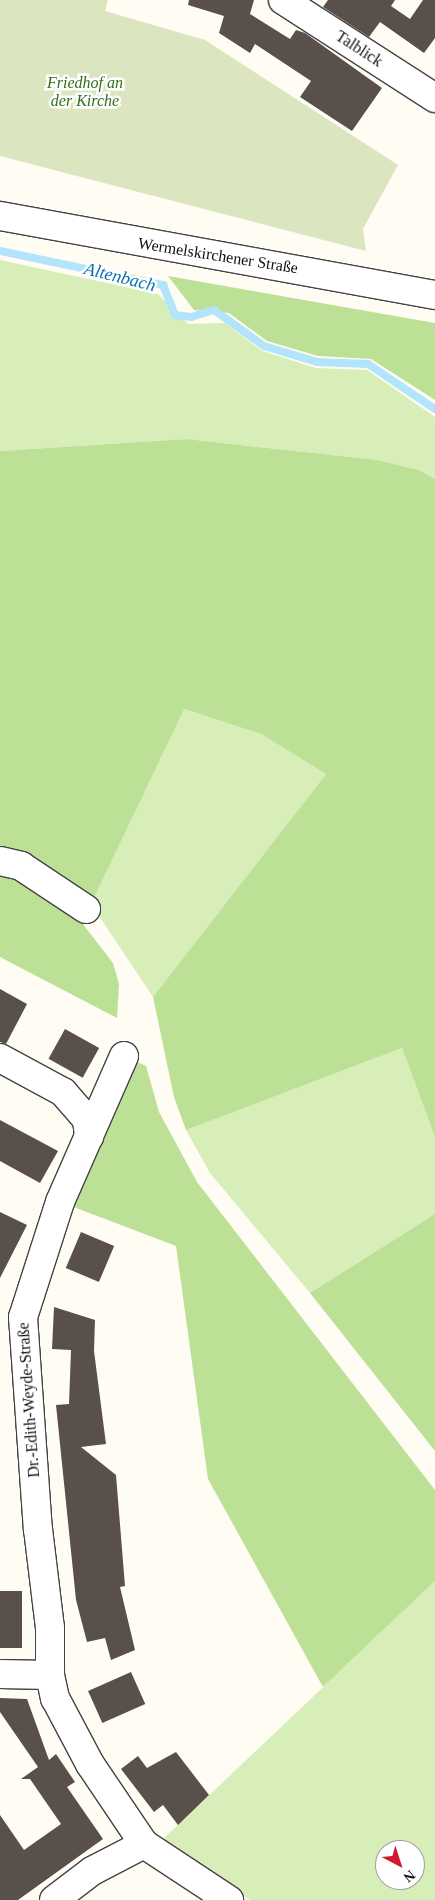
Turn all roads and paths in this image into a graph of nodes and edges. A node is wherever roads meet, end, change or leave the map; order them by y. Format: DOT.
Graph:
graph roads {
  1 [pos="283,0"];
  2 [pos="435,98"];
  3 [pos="0,216"];
  4 [pos="435,295"];
  5 [pos="0,861"];
  6 [pos="86,909"];
  7 [pos="124,1056"];
  8 [pos="0,1058"];
  9 [pos="89,1137"];
  10 [pos="0,1674"];
  11 [pos="50,1675"];
  12 [pos="144,1844"];
  13 [pos="54,1900"];
  14 [pos="229,1900"];
  1 -- 2 [label="street, Talblick"];
  3 -- 4 [label="street, Wermelskirchener Straße"];
  5 -- 6 [label="street"];
  7 -- 9 [label="street, Dr.-Edith-Weyde-Straße"];
  8 -- 9 [label="street"];
  9 -- 11 [label="street, Dr.-Edith-Weyde-Straße"];
  10 -- 11 [label="street"];
  11 -- 12 [label="street, Dr.-Edith-Weyde-Straße"];
  12 -- 13 [label="street"];
  12 -- 14 [label="street, Dr.-Edith-Weyde-Straße"];
}
